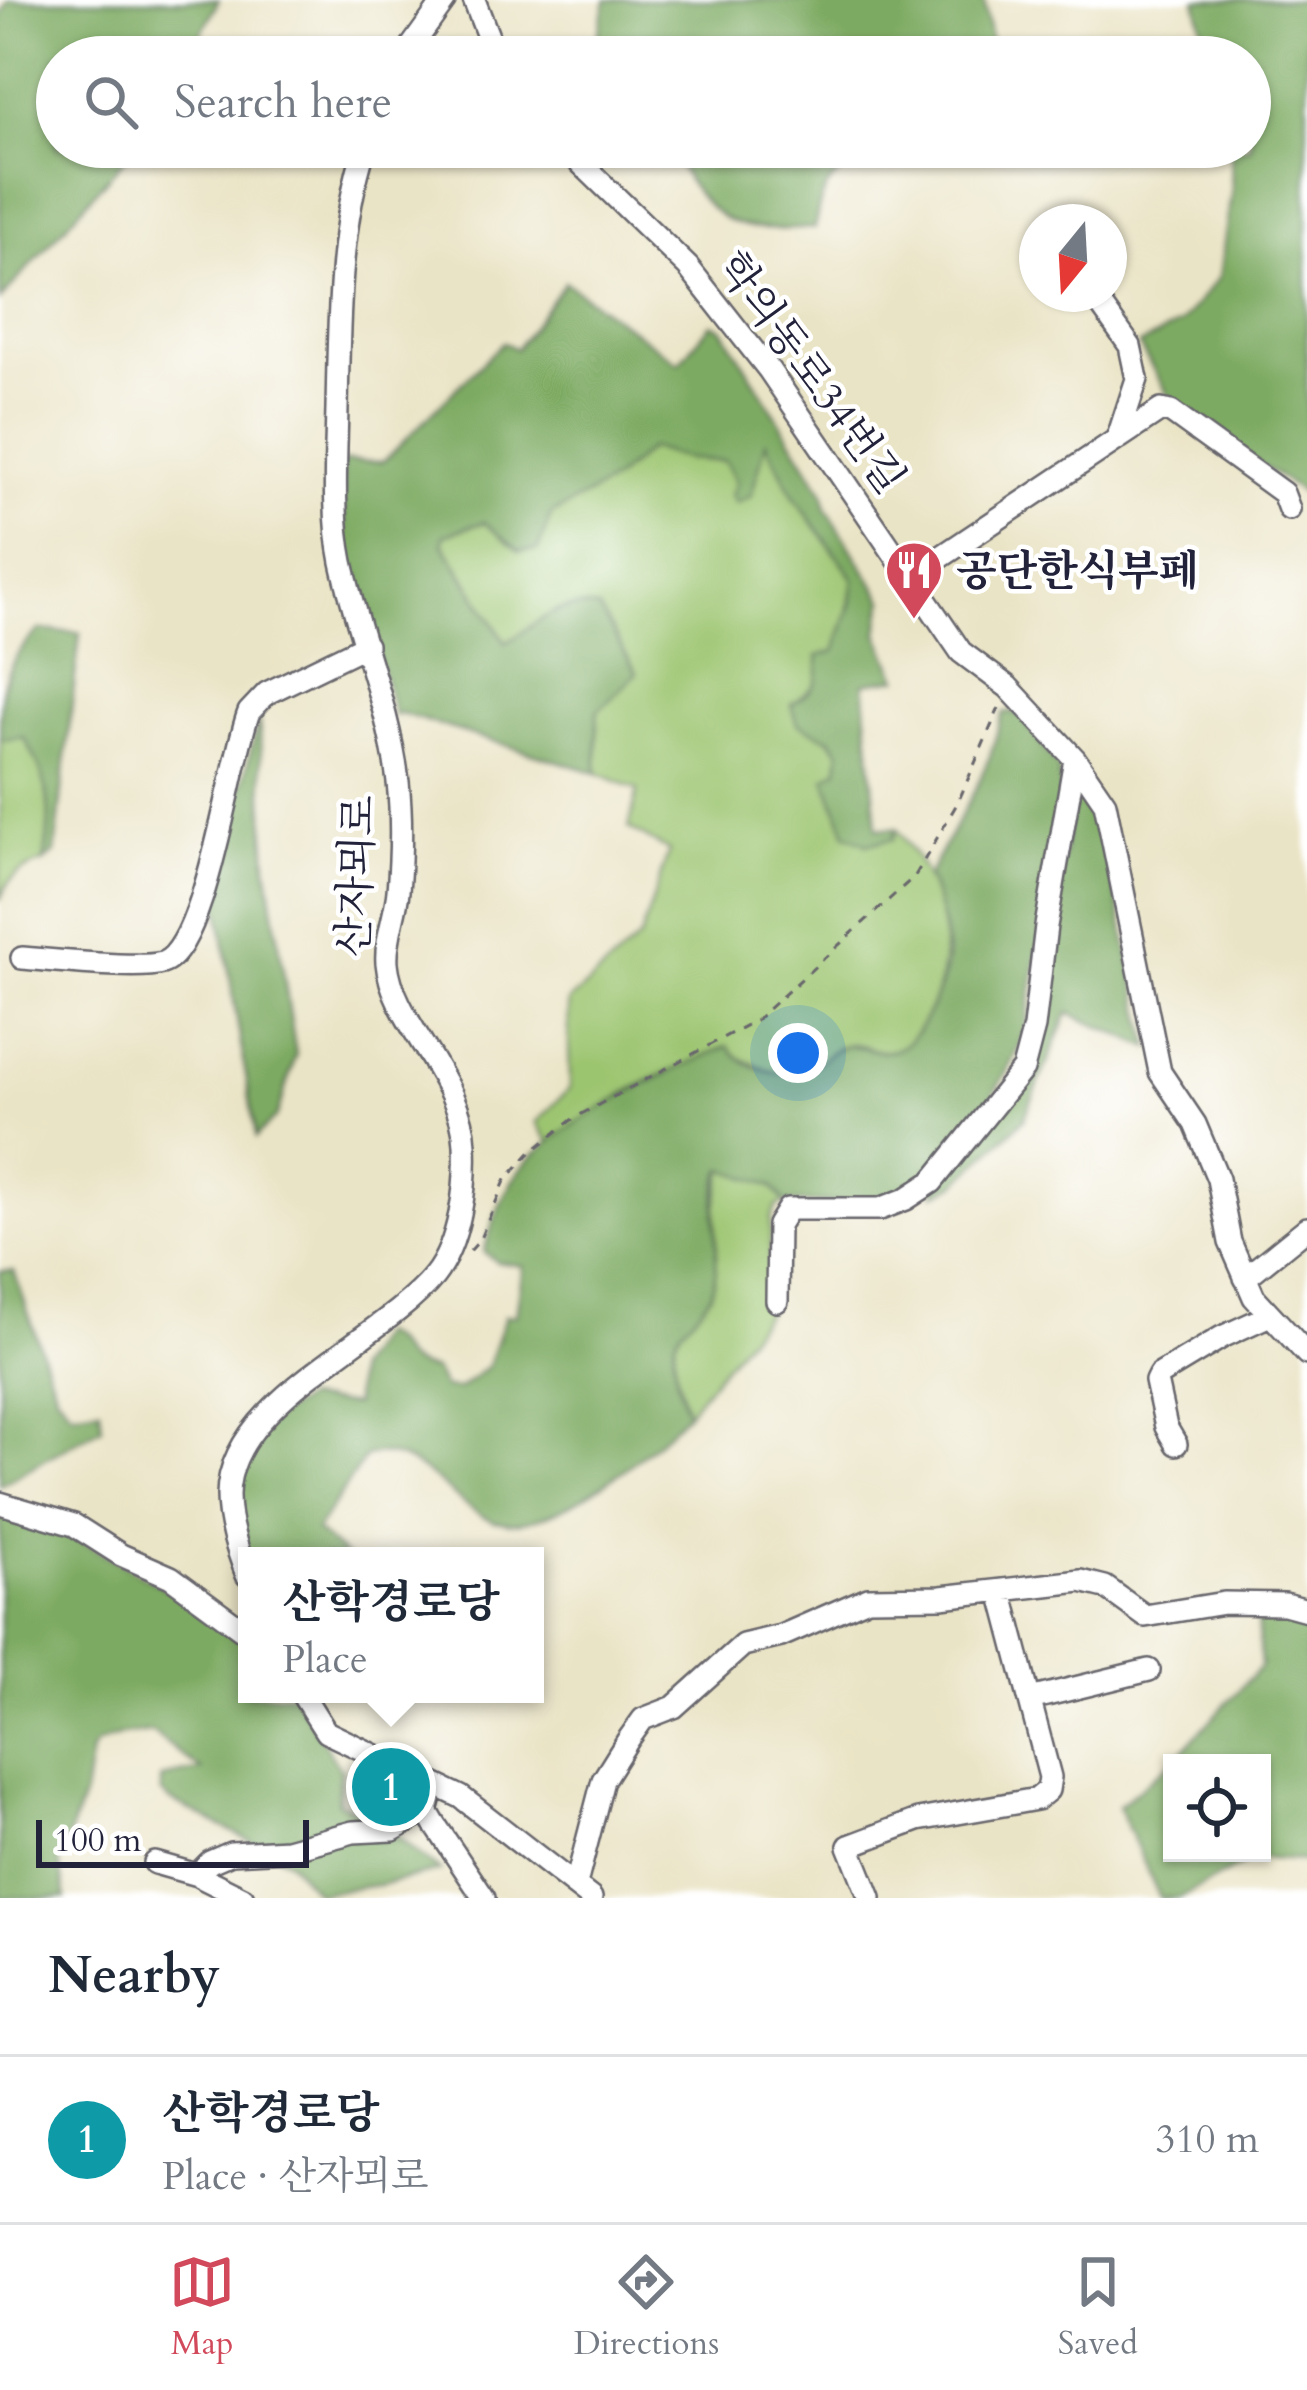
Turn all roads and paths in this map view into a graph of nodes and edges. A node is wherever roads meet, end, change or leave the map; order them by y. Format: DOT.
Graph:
graph roads {
  1 [pos="445,0"];
  2 [pos="474,0"];
  3 [pos="419,36"];
  4 [pos="488,36"];
  5 [pos="360,168"];
  6 [pos="586,168"];
  7 [pos="1106,312"];
  8 [pos="1118,437"];
  9 [pos="1289,508"];
  10 [pos="911,577"];
  11 [pos="366,645"];
  12 [pos="1008,687"];
  13 [pos="1076,759"];
  14 [pos="22,958"];
  15 [pos="1307,1228"];
  16 [pos="446,1256"];
  17 [pos="1245,1278"];
  18 [pos="777,1301"];
  19 [pos="1270,1315"];
  20 [pos="1307,1354"];
  21 [pos="1176,1444"];
  22 [pos="0,1503"];
  23 [pos="238,1547"];
  24 [pos="1001,1591"];
  25 [pos="1307,1610"];
  26 [pos="238,1626"];
  27 [pos="1149,1670"];
  28 [pos="1030,1699"];
  29 [pos="308,1703"];
  30 [pos="433,1781"];
  31 [pos="428,1811"];
  32 [pos="155,1864"];
  33 [pos="197,1875"];
  34 [pos="583,1891"];
  35 [pos="243,1898"];
  36 [pos="484,1898"];
  37 [pos="870,1898"];
  1 -- 3 [label="street"];
  2 -- 4 [label="street"];
  5 -- 11 [label="street, 산자뫼로"];
  6 -- 10 [label="street, 학의동로34번길"];
  7 -- 8 [label="street"];
  8 -- 9 [label="street"];
  8 -- 10 [label="street"];
  10 -- 12 [label="street, 학의동로34번길"];
  11 -- 14 [label="street"];
  11 -- 16 [label="street, 산자뫼로"];
  12 -- 13 [label="street, 학의동로34번길"];
  12 -- 16 [label="path"];
  13 -- 17 [label="street, 학의동로34번길"];
  13 -- 18 [label="street"];
  15 -- 17 [label="street"];
  16 -- 23 [label="street, 산자뫼로"];
  17 -- 19 [label="street, 학의동로34번길"];
  19 -- 20 [label="street, 학의동로34번길"];
  19 -- 21 [label="street"];
  22 -- 26 [label="street"];
  24 -- 25 [label="street"];
  24 -- 28 [label="street"];
  24 -- 34 [label="street"];
  27 -- 28 [label="street"];
  28 -- 37 [label="street"];
  29 -- 30 [label="street"];
  30 -- 31 [label="street"];
  30 -- 34 [label="street"];
  31 -- 33 [label="street"];
  31 -- 36 [label="street"];
  32 -- 33 [label="street"];
  33 -- 35 [label="street"];
}
